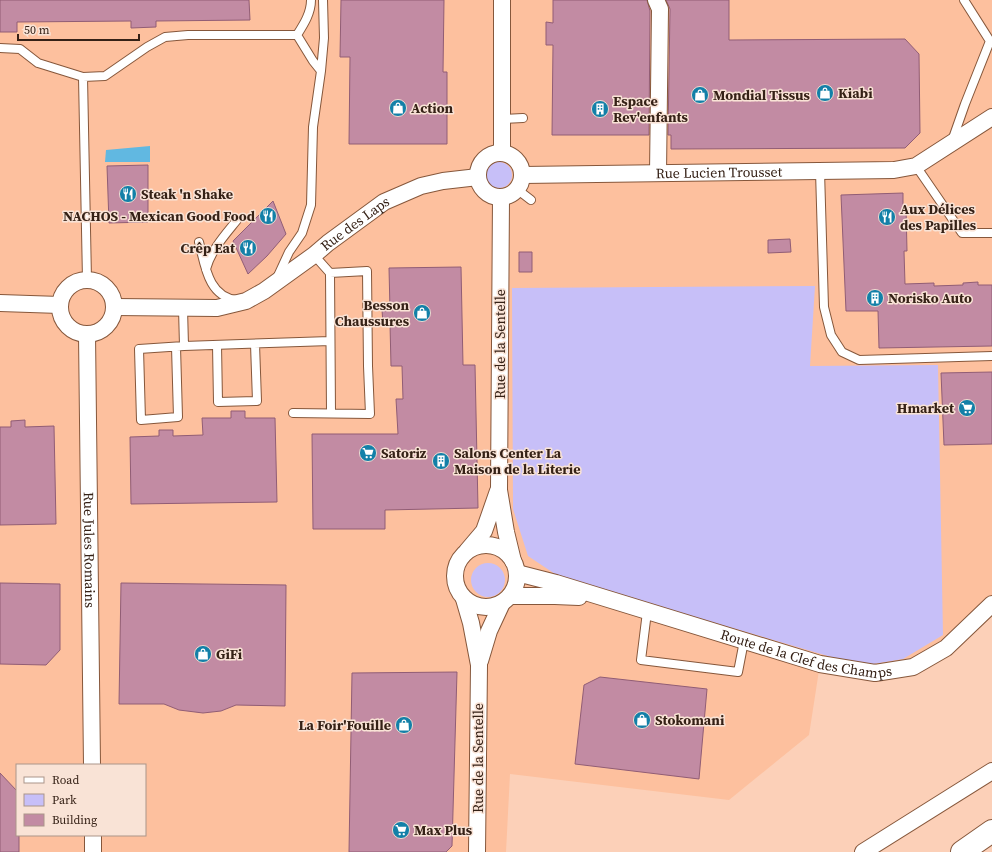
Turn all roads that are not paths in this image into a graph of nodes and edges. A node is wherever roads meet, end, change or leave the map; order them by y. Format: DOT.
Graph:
graph roads {
  1 [pos="310,0"];
  2 [pos="323,0"];
  3 [pos="502,0"];
  4 [pos="656,0"];
  5 [pos="964,0"];
  6 [pos="297,35"];
  7 [pos="0,48"];
  8 [pos="322,71"];
  9 [pos="83,77"];
  10 [pos="992,117"];
  11 [pos="502,118"];
  12 [pos="523,118"];
  13 [pos="951,143"];
  14 [pos="502,153"];
  15 [pos="916,166"];
  16 [pos="820,171"];
  17 [pos="658,173"];
  18 [pos="478,177"];
  19 [pos="520,182"];
  20 [pos="501,198"];
  21 [pos="531,200"];
  22 [pos="237,220"];
  23 [pos="992,232"];
  24 [pos="199,242"];
  25 [pos="314,255"];
  26 [pos="206,269"];
  27 [pos="330,273"];
  28 [pos="88,280"];
  29 [pos="276,281"];
  30 [pos="246,301"];
  31 [pos="0,303"];
  32 [pos="60,305"];
  33 [pos="115,308"];
  34 [pos="183,308"];
  35 [pos="87,334"];
  36 [pos="330,341"];
  37 [pos="254,344"];
  38 [pos="217,345"];
  39 [pos="180,347"];
  40 [pos="992,356"];
  41 [pos="293,413"];
  42 [pos="331,413"];
  43 [pos="499,490"];
  44 [pos="466,553"];
  45 [pos="515,567"];
  46 [pos="602,598"];
  47 [pos="464,599"];
  48 [pos="506,600"];
  49 [pos="992,604"];
  50 [pos="647,612"];
  51 [pos="744,641"];
  52 [pos="479,665"];
  53 [pos="92,764"];
  54 [pos="992,771"];
  55 [pos="992,831"];
  56 [pos="93,836"];
  57 [pos="93,852"];
  58 [pos="477,852"];
  59 [pos="864,852"];
  60 [pos="962,852"];
  1 -- 6 [label="lane"];
  2 -- 8 [label="lane"];
  3 -- 11 [label="street"];
  4 -- 17 [label="street"];
  5 -- 13 [label="lane"];
  6 -- 8 [label="lane"];
  6 -- 9 [label="lane"];
  7 -- 9 [label="lane"];
  8 -- 29 [label="lane"];
  9 -- 28 [label="lane"];
  10 -- 13 [label="street, Rue Lucien Trousset"];
  11 -- 12 [label="lane"];
  11 -- 14 [label="street"];
  13 -- 15 [label="street, Rue Lucien Trousset"];
  14 -- 18 [label="street"];
  14 -- 19 [label="street"];
  15 -- 16 [label="street, Rue Lucien Trousset"];
  15 -- 23 [label="lane"];
  16 -- 17 [label="street, Rue Lucien Trousset"];
  16 -- 40 [label="lane"];
  17 -- 19 [label="street, Rue Lucien Trousset"];
  18 -- 20 [label="street"];
  18 -- 25 [label="street, Rue des Laps"];
  19 -- 20 [label="street"];
  19 -- 21 [label="lane"];
  20 -- 43 [label="street, Rue de la Sentelle"];
  22 -- 26 [label="lane"];
  24 -- 26 [label="lane"];
  25 -- 27 [label="lane"];
  25 -- 29 [label="street, Rue des Laps"];
  26 -- 30 [label="lane"];
  27 -- 36 [label="lane"];
  27 -- 42 [label="lane"];
  28 -- 32 [label="street"];
  28 -- 33 [label="street"];
  29 -- 30 [label="street, Rue des Laps"];
  30 -- 34 [label="street, Rue des Laps"];
  31 -- 32 [label="street"];
  32 -- 35 [label="street"];
  33 -- 34 [label="street, Rue des Laps"];
  33 -- 35 [label="street"];
  34 -- 39 [label="lane"];
  35 -- 53 [label="street, Rue Jules Romains"];
  36 -- 37 [label="lane"];
  36 -- 42 [label="lane"];
  37 -- 38 [label="lane"];
  37 -- 38 [label="lane"];
  38 -- 39 [label="lane"];
  39 -- 39 [label="lane"];
  41 -- 42 [label="lane"];
  43 -- 44 [label="street, Rue de la Sentelle"];
  43 -- 45 [label="street, Rue de la Sentelle"];
  44 -- 45 [label="street"];
  44 -- 47 [label="street"];
  45 -- 46 [label="street"];
  45 -- 48 [label="street"];
  46 -- 48 [label="street"];
  46 -- 50 [label="street, Route de la Clef des Champs"];
  47 -- 48 [label="street"];
  47 -- 52 [label="street, Rue de la Sentelle"];
  48 -- 52 [label="street, Rue de la Sentelle"];
  49 -- 51 [label="street, Route de la Clef des Champs"];
  50 -- 51 [label="street, Route de la Clef des Champs"];
  50 -- 51 [label="lane"];
  52 -- 58 [label="street, Rue de la Sentelle"];
  54 -- 59 [label="street"];
  55 -- 60 [label="highway"];
  56 -- 57 [label="street"];
}
